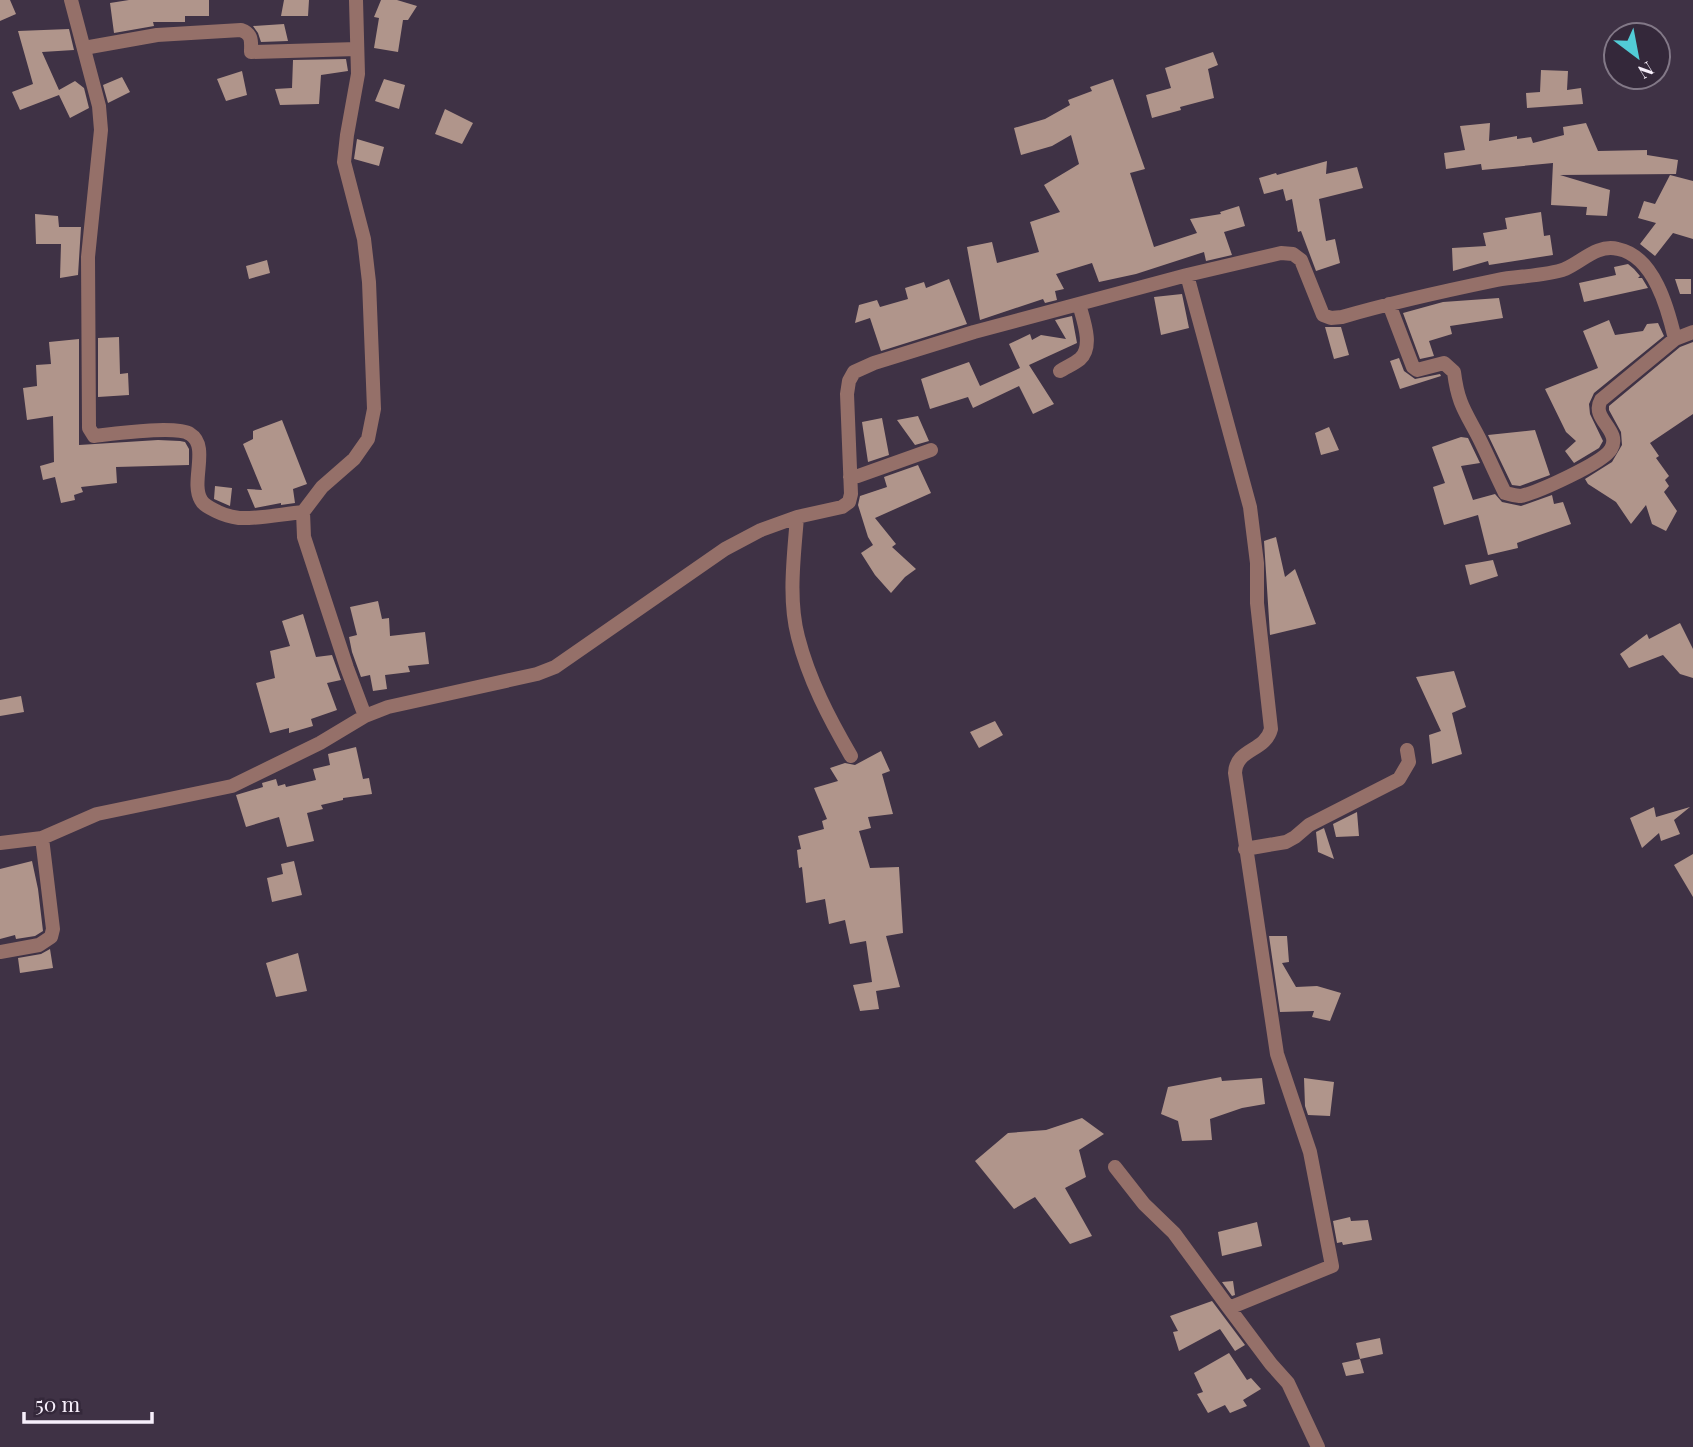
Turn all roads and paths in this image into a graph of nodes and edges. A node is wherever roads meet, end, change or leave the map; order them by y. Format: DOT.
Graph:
graph roads {
  1 [pos="71,0"];
  2 [pos="356,0"];
  3 [pos="84,48"];
  4 [pos="357,49"];
  5 [pos="1187,275"];
  6 [pos="1079,304"];
  7 [pos="1389,304"];
  8 [pos="1693,331"];
  9 [pos="1675,339"];
  10 [pos="1060,371"];
  11 [pos="931,450"];
  12 [pos="850,477"];
  13 [pos="303,512"];
  14 [pos="797,517"];
  15 [pos="365,716"];
  16 [pos="1407,750"];
  17 [pos="851,756"];
  18 [pos="42,838"];
  19 [pos="0,843"];
  20 [pos="1245,849"];
  21 [pos="0,951"];
  22 [pos="1115,1167"];
  23 [pos="1229,1308"];
  24 [pos="1318,1447"];
  1 -- 3 [label="street"];
  2 -- 4 [label="street"];
  3 -- 4 [label="street"];
  3 -- 13 [label="street"];
  4 -- 13 [label="street"];
  5 -- 6 [label="street"];
  5 -- 7 [label="street"];
  5 -- 20 [label="street"];
  6 -- 10 [label="street"];
  6 -- 12 [label="street"];
  7 -- 9 [label="street"];
  7 -- 9 [label="street"];
  8 -- 9 [label="street"];
  11 -- 12 [label="street"];
  12 -- 14 [label="street"];
  13 -- 15 [label="street"];
  14 -- 15 [label="street"];
  14 -- 17 [label="street"];
  15 -- 18 [label="street"];
  16 -- 20 [label="street"];
  18 -- 19 [label="street"];
  18 -- 21 [label="street"];
  20 -- 23 [label="street"];
  22 -- 23 [label="street"];
  23 -- 24 [label="street"];
}
